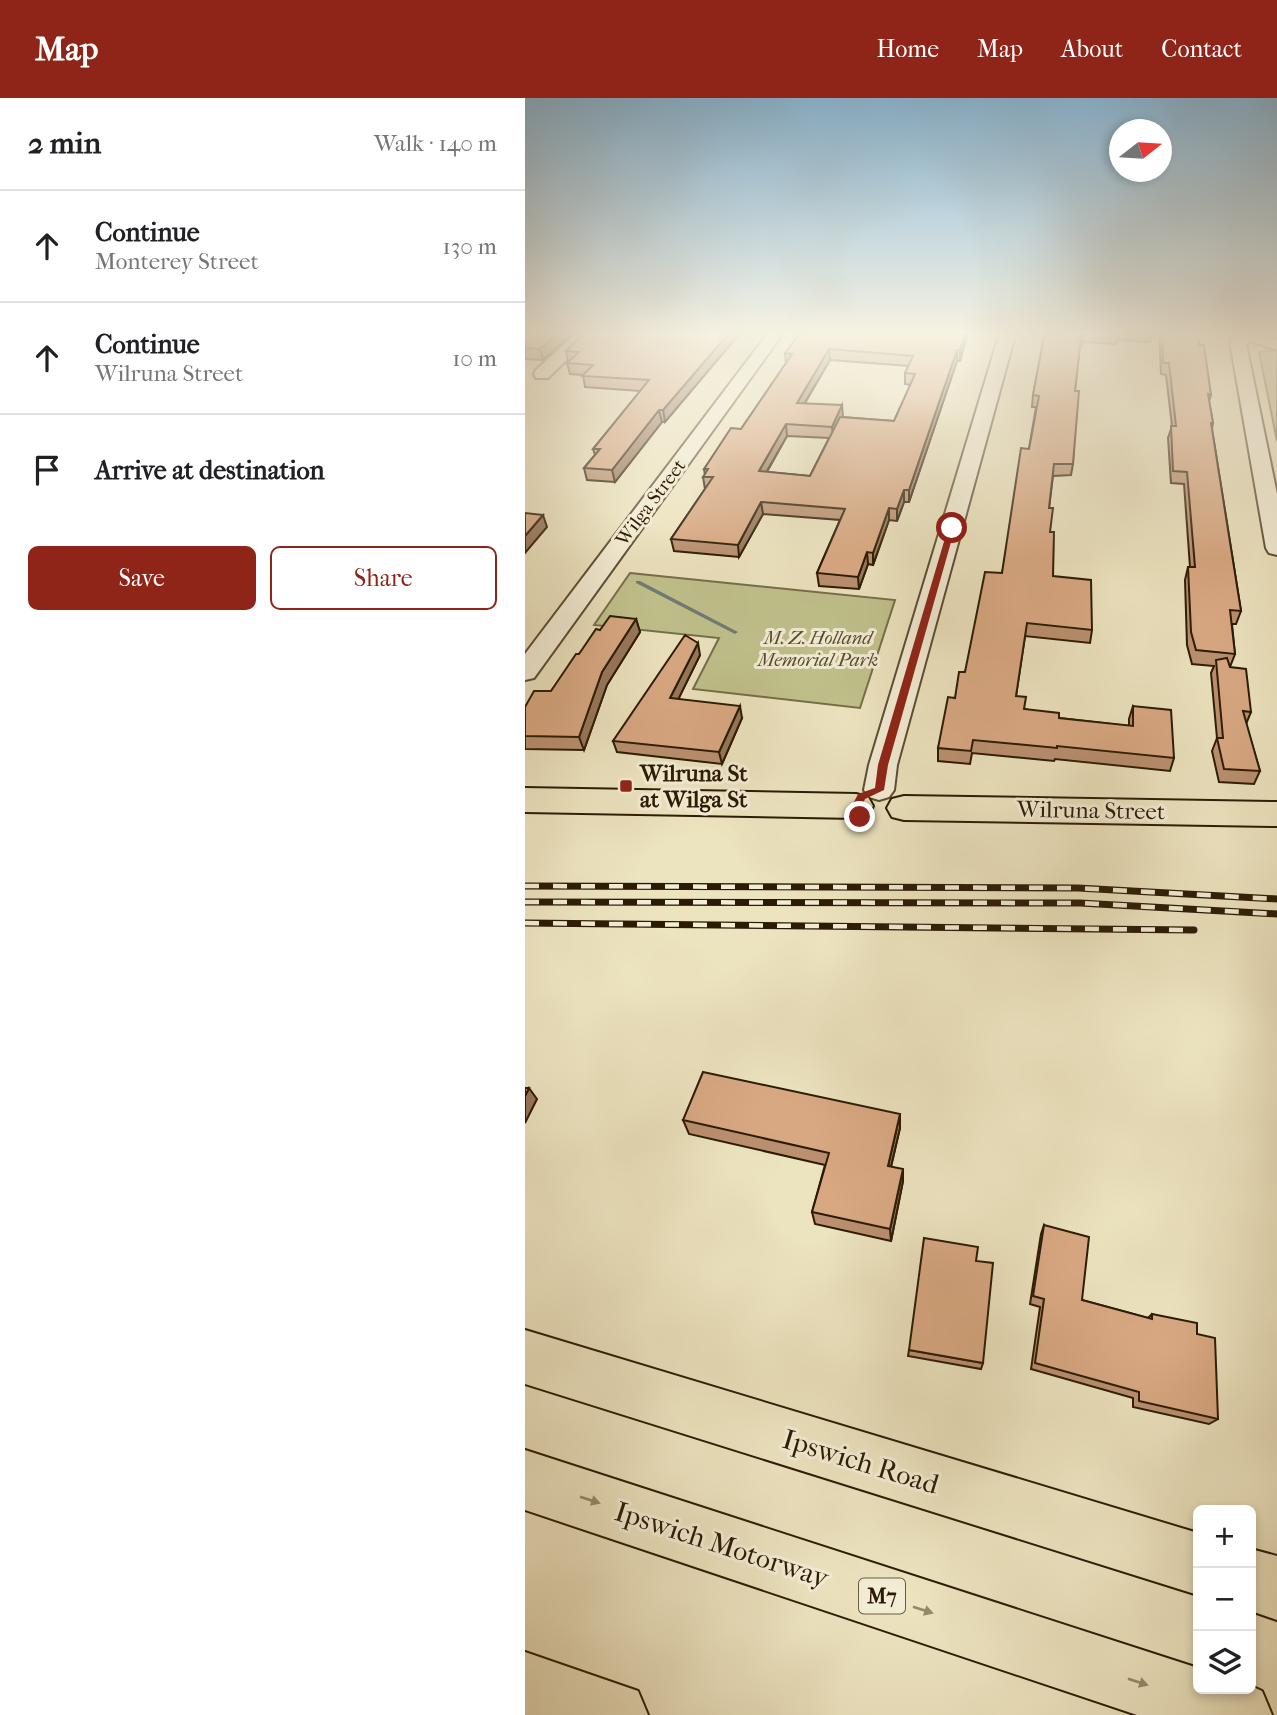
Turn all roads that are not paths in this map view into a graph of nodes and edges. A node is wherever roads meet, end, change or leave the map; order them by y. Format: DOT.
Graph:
graph roads {
  1 [pos="721,407"];
  2 [pos="986,407"];
  3 [pos="1250,407"];
  4 [pos="1277,548"];
  5 [pos="525,672"];
  6 [pos="525,800"];
  7 [pos="880,802"];
  8 [pos="1277,814"];
  9 [pos="525,1357"];
  10 [pos="525,1480"];
  11 [pos="1193,1562"];
  12 [pos="1256,1582"];
  13 [pos="1277,1588"];
  14 [pos="525,1685"];
  15 [pos="614,1715"];
  16 [pos="1238,1715"];
  1 -- 5 [label="street, Wilga Street"];
  2 -- 7 [label="street"];
  3 -- 4 [label="street"];
  6 -- 7 [label="main road, Wilruna Street"];
  7 -- 8 [label="main road, Wilruna Street"];
  9 -- 11 [label="main road, Ipswich Road"];
  10 -- 16 [label="main road, Ipswich Motorway / M7, one-way"];
  12 -- 13 [label="main road"];
  14 -- 15 [label="main road"];
}
